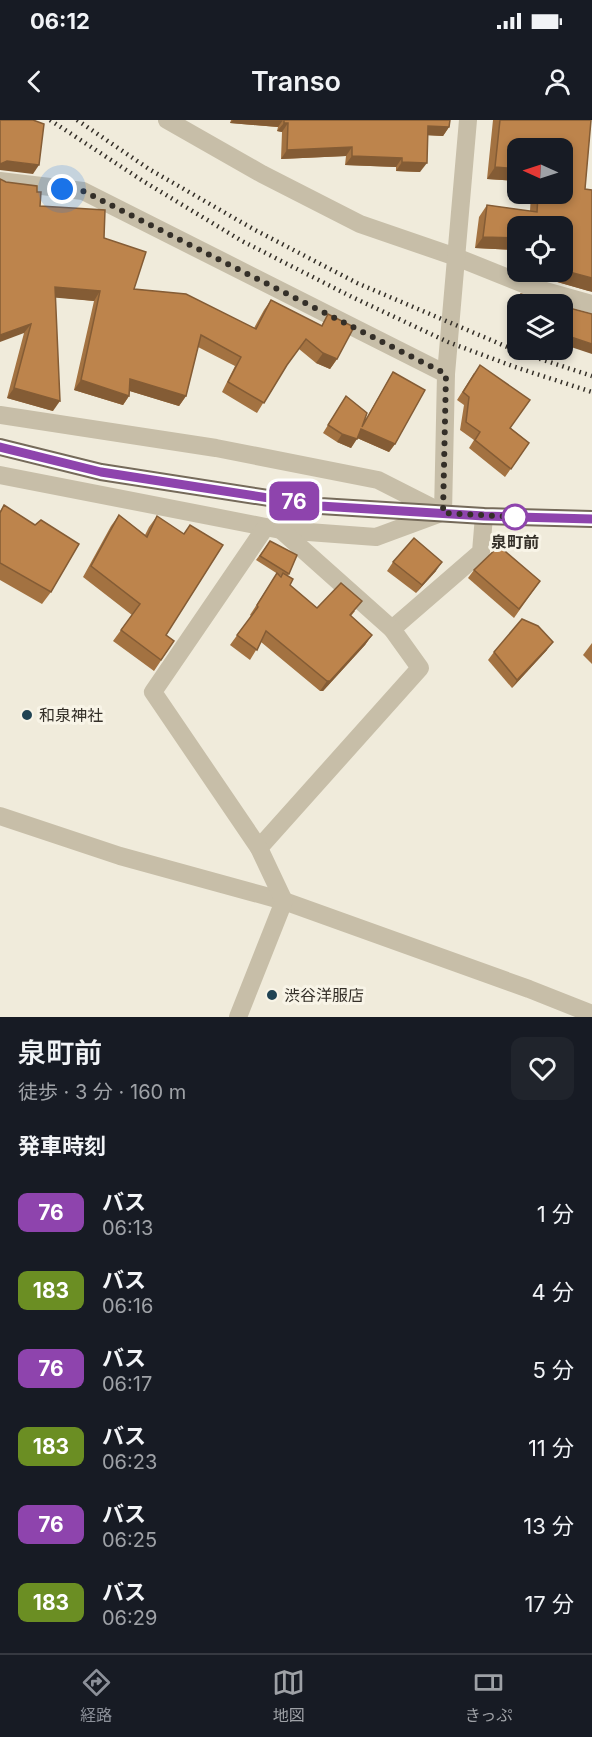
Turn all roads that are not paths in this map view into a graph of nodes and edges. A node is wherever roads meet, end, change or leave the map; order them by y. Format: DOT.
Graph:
graph roads {
  1 [pos="167,120"];
  2 [pos="468,120"];
  3 [pos="0,181"];
  4 [pos="456,257"];
  5 [pos="592,304"];
  6 [pos="446,374"];
  7 [pos="0,415"];
  8 [pos="0,447"];
  9 [pos="0,475"];
  10 [pos="443,513"];
  11 [pos="484,516"];
  12 [pos="592,519"];
  13 [pos="273,529"];
  14 [pos="392,629"];
  15 [pos="0,816"];
  16 [pos="259,848"];
  17 [pos="284,901"];
  18 [pos="592,1014"];
  19 [pos="238,1017"];
  1 -- 4 [label="street"];
  2 -- 4 [label="street"];
  3 -- 6 [label="street"];
  4 -- 5 [label="street"];
  4 -- 6 [label="street"];
  6 -- 10 [label="street"];
  7 -- 10 [label="street"];
  8 -- 10 [label="main road"];
  9 -- 13 [label="street"];
  10 -- 11 [label="main road"];
  10 -- 13 [label="street"];
  11 -- 12 [label="main road"];
  11 -- 14 [label="street"];
  13 -- 14 [label="street"];
  13 -- 16 [label="street"];
  14 -- 16 [label="street"];
  15 -- 17 [label="street"];
  16 -- 17 [label="street"];
  17 -- 18 [label="street"];
  17 -- 19 [label="street"];
}
